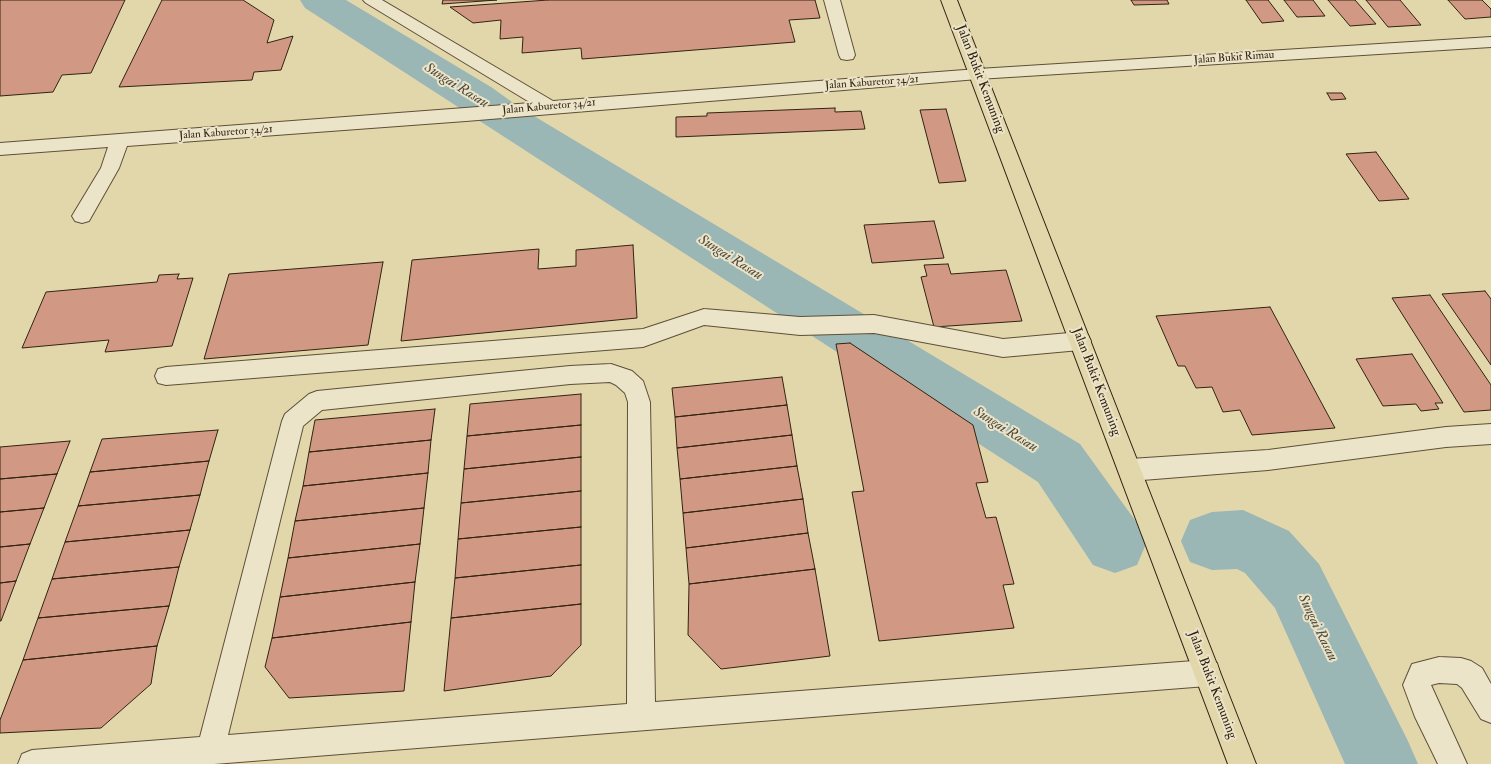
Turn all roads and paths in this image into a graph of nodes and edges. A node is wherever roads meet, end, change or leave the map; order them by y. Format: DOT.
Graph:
graph roads {
  1 [pos="370,0"];
  2 [pos="832,0"];
  3 [pos="949,0"];
  4 [pos="1491,42"];
  5 [pos="847,55"];
  6 [pos="978,74"];
  7 [pos="550,107"];
  8 [pos="120,140"];
  9 [pos="0,149"];
  10 [pos="82,216"];
  11 [pos="1080,340"];
  12 [pos="166,376"];
  13 [pos="1491,434"];
  14 [pos="1130,470"];
  15 [pos="1207,673"];
  16 [pos="1491,709"];
  17 [pos="641,717"];
  18 [pos="210,751"];
  19 [pos="32,764"];
  20 [pos="1242,764"];
  21 [pos="1453,764"];
  1 -- 7 [label="street"];
  2 -- 5 [label="street"];
  3 -- 6 [label="main road, Jalan Bukit Kemuning"];
  4 -- 6 [label="street, Jalan Bukit Rimau"];
  6 -- 7 [label="street, Jalan Kaburetor 34/21"];
  6 -- 11 [label="main road, Jalan Bukit Kemuning"];
  7 -- 8 [label="street, Jalan Kaburetor 34/21"];
  8 -- 9 [label="street, Jalan Kaburetor 34/21"];
  8 -- 10 [label="street"];
  11 -- 12 [label="street"];
  11 -- 14 [label="main road, Jalan Bukit Kemuning"];
  13 -- 14 [label="street"];
  14 -- 15 [label="main road, Jalan Bukit Kemuning"];
  15 -- 17 [label="street"];
  15 -- 20 [label="main road, Jalan Bukit Kemuning"];
  16 -- 21 [label="street"];
  17 -- 18 [label="street"];
  17 -- 18 [label="street"];
  18 -- 19 [label="street"];
}
